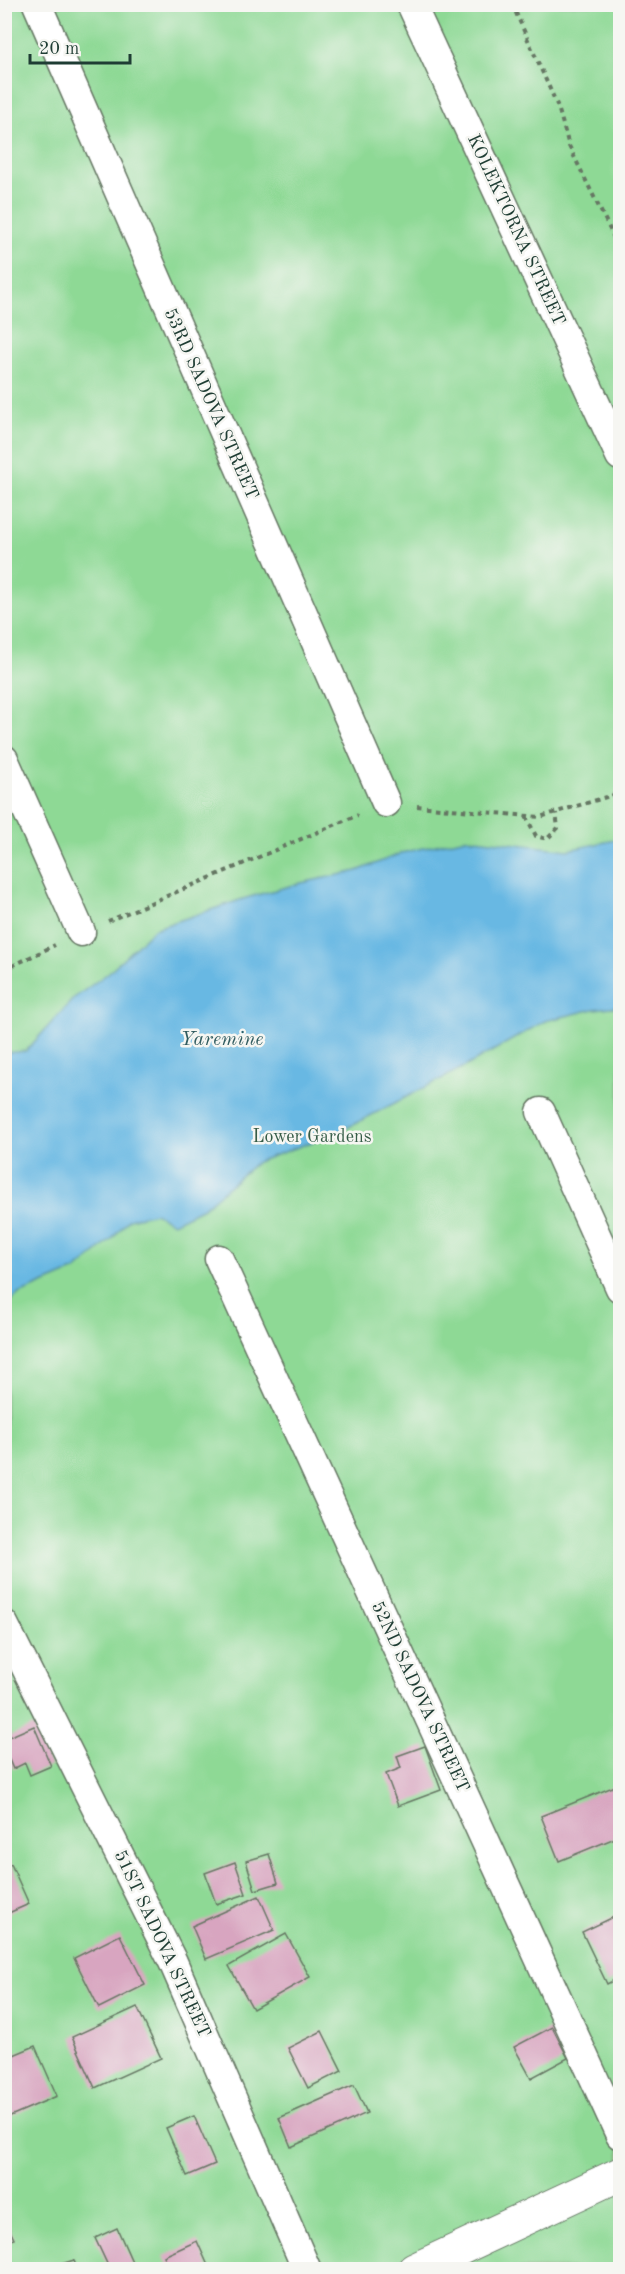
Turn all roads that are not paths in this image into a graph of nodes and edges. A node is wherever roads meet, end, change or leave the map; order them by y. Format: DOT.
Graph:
graph roads {
  1 [pos="37,4"];
  2 [pos="411,4"];
  3 [pos="621,456"];
  4 [pos="4,759"];
  5 [pos="386,803"];
  6 [pos="81,932"];
  7 [pos="541,1112"];
  8 [pos="219,1259"];
  9 [pos="621,1288"];
  10 [pos="4,1624"];
  11 [pos="621,2135"];
  12 [pos="621,2174"];
  13 [pos="307,2270"];
  14 [pos="414,2270"];
  1 -- 5 [label="street, 53RD SADOVA STREET"];
  2 -- 3 [label="street, KOLEKTORNA STREET"];
  4 -- 6 [label="street"];
  7 -- 9 [label="street"];
  8 -- 11 [label="street, 52ND SADOVA STREET"];
  10 -- 13 [label="street, 51ST SADOVA STREET"];
  12 -- 14 [label="street"];
}
